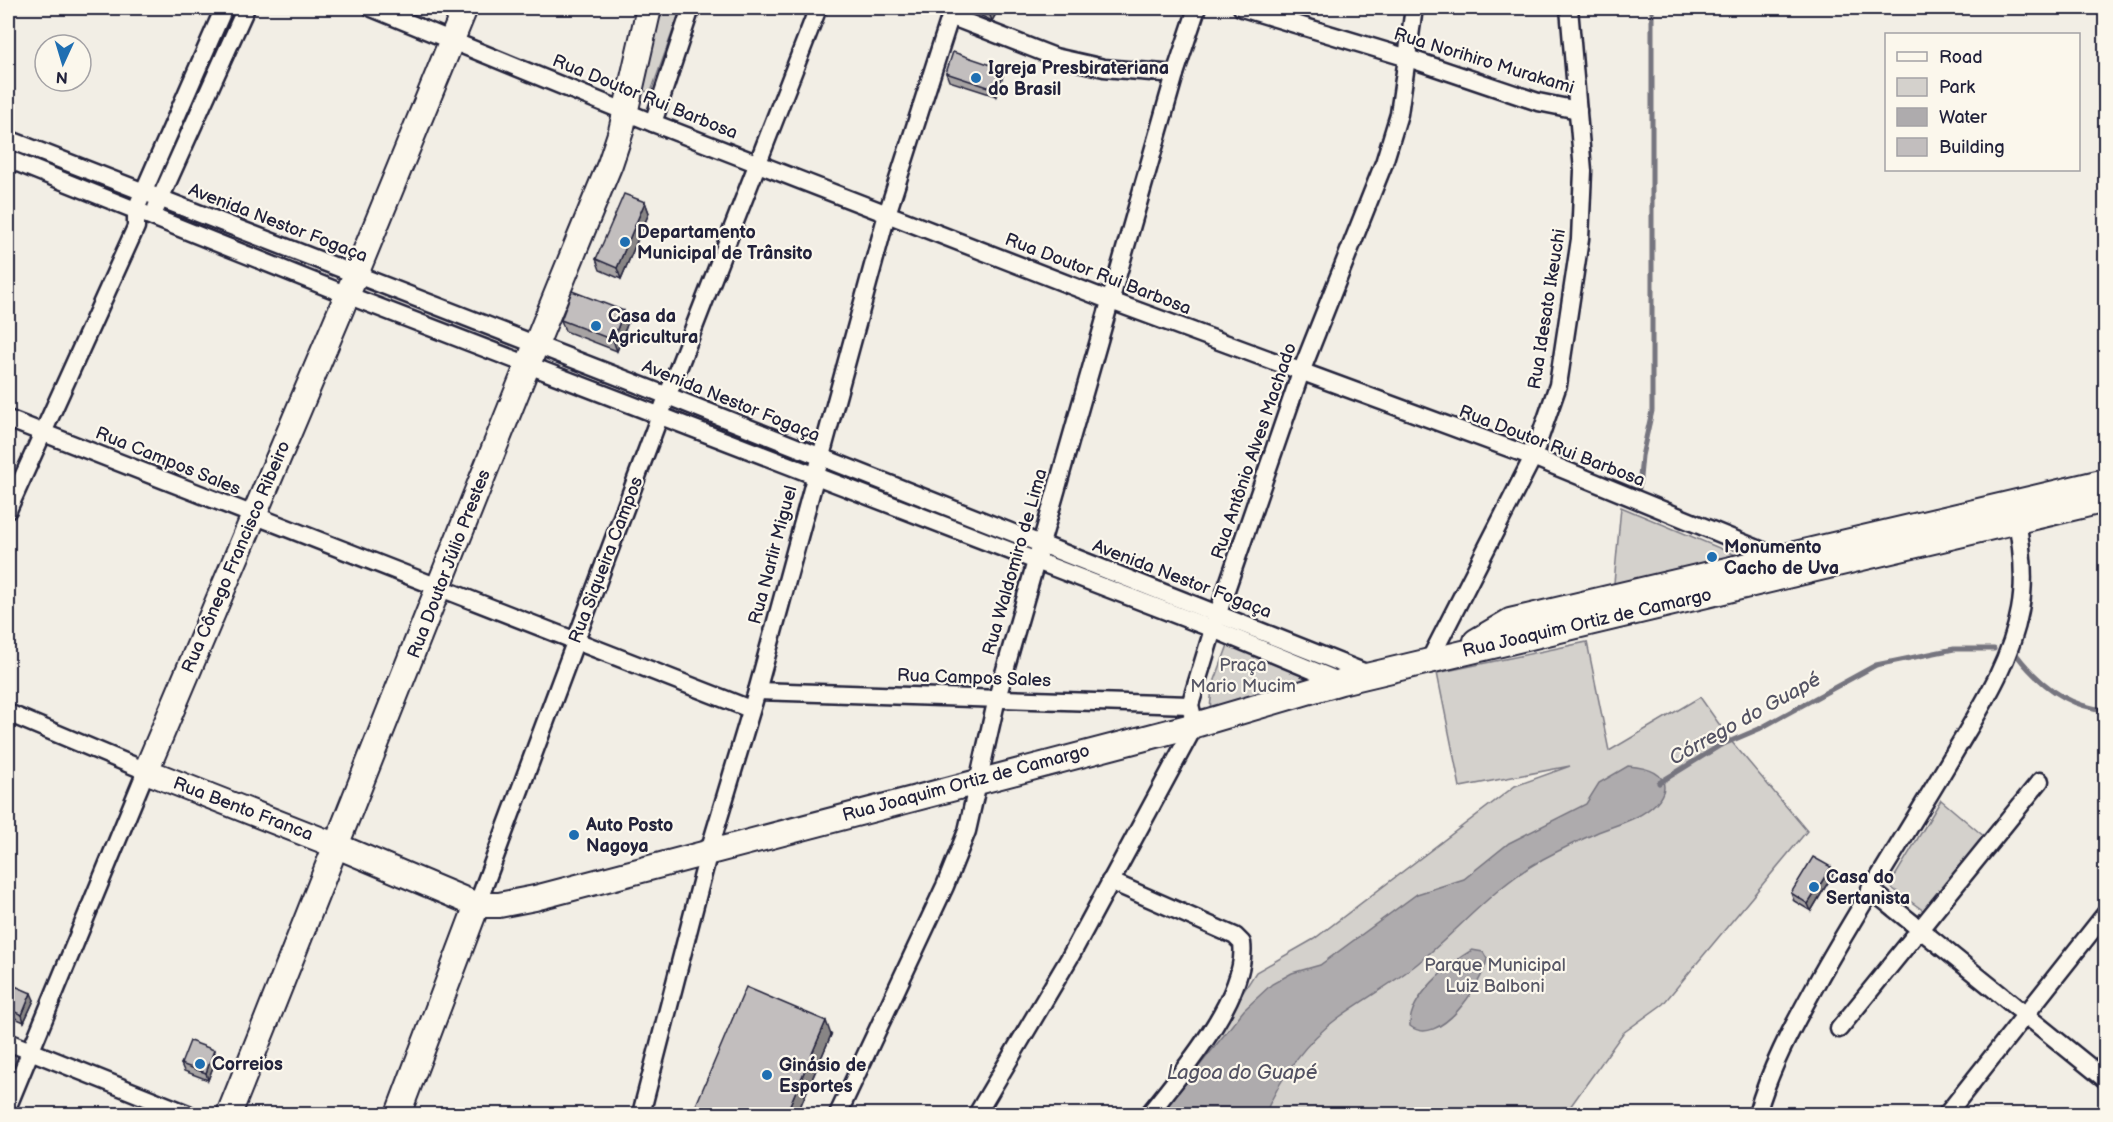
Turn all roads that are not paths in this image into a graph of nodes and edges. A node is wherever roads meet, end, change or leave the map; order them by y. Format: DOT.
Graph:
graph roads {
  1 [pos="224,8"];
  2 [pos="246,8"];
  3 [pos="372,8"];
  4 [pos="465,8"];
  5 [pos="649,8"];
  6 [pos="691,8"];
  7 [pos="818,8"];
  8 [pos="1197,8"];
  9 [pos="1242,8"];
  10 [pos="1414,8"];
  11 [pos="1569,8"];
  12 [pos="951,12"];
  13 [pos="452,39"];
  14 [pos="1408,58"];
  15 [pos="1175,74"];
  16 [pos="1578,110"];
  17 [pos="626,111"];
  18 [pos="653,123"];
  19 [pos="8,139"];
  20 [pos="8,159"];
  21 [pos="760,163"];
  22 [pos="144,192"];
  23 [pos="161,198"];
  24 [pos="144,212"];
  25 [pos="887,214"];
  26 [pos="245,232"];
  27 [pos="237,250"];
  28 [pos="352,284"];
  29 [pos="1111,301"];
  30 [pos="531,354"];
  31 [pos="1301,372"];
  32 [pos="668,396"];
  33 [pos="660,415"];
  34 [pos="8,419"];
  35 [pos="43,432"];
  36 [pos="820,457"];
  37 [pos="1533,457"];
  38 [pos="814,476"];
  39 [pos="2106,481"];
  40 [pos="882,482"];
  41 [pos="875,499"];
  42 [pos="2106,500"];
  43 [pos="941,505"];
  44 [pos="8,510"];
  45 [pos="2015,513"];
  46 [pos="254,516"];
  47 [pos="934,522"];
  48 [pos="1040,545"];
  49 [pos="1780,558"];
  50 [pos="1035,562"];
  51 [pos="1811,571"];
  52 [pos="440,588"];
  53 [pos="1215,621"];
  54 [pos="574,643"];
  55 [pos="1453,655"];
  56 [pos="1429,661"];
  57 [pos="1371,675"];
  58 [pos="1341,682"];
  59 [pos="757,690"];
  60 [pos="997,698"];
  61 [pos="750,710"];
  62 [pos="8,713"];
  63 [pos="1192,715"];
  64 [pos="146,771"];
  65 [pos="981,780"];
  66 [pos="2040,781"];
  67 [pos="337,846"];
  68 [pos="709,851"];
  69 [pos="1110,881"];
  70 [pos="1870,889"];
  71 [pos="477,905"];
  72 [pos="2106,913"];
  73 [pos="1921,930"];
  74 [pos="2025,1013"];
  75 [pos="1839,1029"];
  76 [pos="8,1042"];
  77 [pos="29,1052"];
  78 [pos="2106,1080"];
  79 [pos="8,1106"];
  80 [pos="646,1112"];
  81 [pos="188,1114"];
  82 [pos="228,1114"];
  83 [pos="398,1114"];
  84 [pos="838,1114"];
  85 [pos="977,1114"];
  86 [pos="1149,1114"];
  87 [pos="1757,1114"];
  88 [pos="1947,1114"];
  1 -- 22 [label="street"];
  2 -- 23 [label="street"];
  3 -- 13 [label="street, Rua Doutor Rui Barbosa"];
  4 -- 13 [label="main road, Rua Cônego Francisco Ribeiro"];
  5 -- 17 [label="main road, Rua Doutor Júlio Prestes"];
  6 -- 18 [label="street"];
  7 -- 21 [label="street, Rua Siqueira Campos"];
  8 -- 15 [label="street, Rua Waldomiro de Lima"];
  9 -- 14 [label="street, Rua Norihiro Murakami"];
  10 -- 14 [label="street, Rua Antônio Alves Machado"];
  11 -- 16 [label="street, Rua Idesato Ikeuchi"];
  12 -- 15 [label="street"];
  12 -- 25 [label="street, Rua Narlir Miguel"];
  13 -- 17 [label="street, Rua Doutor Rui Barbosa"];
  13 -- 28 [label="main road, Rua Cônego Francisco Ribeiro"];
  14 -- 16 [label="street, Rua Norihiro Murakami"];
  14 -- 31 [label="street, Rua Antônio Alves Machado"];
  15 -- 29 [label="street, Rua Waldomiro de Lima"];
  16 -- 37 [label="street, Rua Idesato Ikeuchi"];
  17 -- 18 [label="street, Rua Doutor Rui Barbosa"];
  17 -- 30 [label="main road, Rua Doutor Júlio Prestes"];
  18 -- 21 [label="street, Rua Doutor Rui Barbosa"];
  19 -- 22 [label="street, Avenida Nestor Fogaça"];
  20 -- 24 [label="street, Avenida Nestor Fogaça"];
  21 -- 25 [label="street, Rua Doutor Rui Barbosa"];
  21 -- 32 [label="street, Rua Siqueira Campos"];
  22 -- 23 [label="street, Avenida Nestor Fogaça"];
  22 -- 24 [label="street"];
  23 -- 24 [label="street"];
  23 -- 26 [label="street, Avenida Nestor Fogaça"];
  24 -- 27 [label="street, Avenida Nestor Fogaça"];
  24 -- 35 [label="street"];
  25 -- 29 [label="street, Rua Doutor Rui Barbosa"];
  25 -- 36 [label="street, Rua Narlir Miguel"];
  26 -- 27 [label="street"];
  26 -- 28 [label="street, Avenida Nestor Fogaça"];
  27 -- 28 [label="street, Avenida Nestor Fogaça"];
  28 -- 30 [label="street, Avenida Nestor Fogaça"];
  28 -- 30 [label="street, Avenida Nestor Fogaça"];
  28 -- 46 [label="main road, Rua Cônego Francisco Ribeiro"];
  29 -- 31 [label="street, Rua Doutor Rui Barbosa"];
  29 -- 48 [label="street, Rua Waldomiro de Lima"];
  30 -- 32 [label="street, Avenida Nestor Fogaça"];
  30 -- 33 [label="street, Avenida Nestor Fogaça"];
  30 -- 52 [label="main road, Rua Doutor Júlio Prestes"];
  31 -- 37 [label="street, Rua Doutor Rui Barbosa"];
  31 -- 53 [label="street, Rua Antônio Alves Machado"];
  32 -- 33 [label="street, Rua Siqueira Campos"];
  32 -- 36 [label="street, Avenida Nestor Fogaça"];
  33 -- 38 [label="street, Avenida Nestor Fogaça"];
  33 -- 54 [label="street, Rua Siqueira Campos"];
  34 -- 35 [label="street, Rua Campos Sales"];
  35 -- 44 [label="street"];
  35 -- 46 [label="street, Rua Campos Sales"];
  36 -- 38 [label="street, Rua Narlir Miguel"];
  36 -- 40 [label="street, Avenida Nestor Fogaça"];
  37 -- 49 [label="street, Rua Doutor Rui Barbosa"];
  37 -- 56 [label="street, Rua Idesato Ikeuchi"];
  38 -- 41 [label="street, Avenida Nestor Fogaça"];
  38 -- 59 [label="street, Rua Narlir Miguel"];
  39 -- 45 [label="main road, Rua Joaquim Ortiz de Camargo"];
  40 -- 41 [label="street"];
  40 -- 43 [label="street, Avenida Nestor Fogaça"];
  41 -- 47 [label="street, Avenida Nestor Fogaça"];
  42 -- 45 [label="main road, Rua Joaquim Ortiz de Camargo"];
  43 -- 47 [label="street"];
  43 -- 48 [label="street, Avenida Nestor Fogaça"];
  45 -- 49 [label="main road, Rua Joaquim Ortiz de Camargo"];
  45 -- 51 [label="main road, Rua Joaquim Ortiz de Camargo"];
  45 -- 70 [label="street"];
  46 -- 52 [label="street, Rua Campos Sales"];
  46 -- 64 [label="main road, Rua Cônego Francisco Ribeiro"];
  47 -- 50 [label="street, Avenida Nestor Fogaça"];
  48 -- 50 [label="street, Rua Waldomiro de Lima"];
  48 -- 53 [label="street, Avenida Nestor Fogaça"];
  49 -- 51 [label="street, Rua Doutor Rui Barbosa"];
  49 -- 55 [label="main road, Rua Joaquim Ortiz de Camargo"];
  50 -- 53 [label="street, Avenida Nestor Fogaça"];
  50 -- 60 [label="street, Rua Waldomiro de Lima"];
  51 -- 55 [label="main road, Rua Joaquim Ortiz de Camargo"];
  52 -- 54 [label="street, Rua Campos Sales"];
  52 -- 67 [label="main road, Rua Doutor Júlio Prestes"];
  53 -- 57 [label="street, Avenida Nestor Fogaça"];
  53 -- 58 [label="street, Avenida Nestor Fogaça"];
  53 -- 63 [label="street, Rua Antônio Alves Machado"];
  54 -- 61 [label="street, Rua Campos Sales"];
  54 -- 71 [label="street, Rua Siqueira Campos"];
  55 -- 56 [label="main road, Rua Joaquim Ortiz de Camargo"];
  56 -- 57 [label="main road, Rua Joaquim Ortiz de Camargo"];
  57 -- 58 [label="main road, Rua Joaquim Ortiz de Camargo"];
  58 -- 63 [label="main road, Rua Joaquim Ortiz de Camargo"];
  59 -- 60 [label="street, Rua Campos Sales"];
  59 -- 61 [label="street, Rua Narlir Miguel"];
  60 -- 63 [label="street, Rua Campos Sales"];
  60 -- 65 [label="street, Rua Waldomiro de Lima"];
  61 -- 68 [label="street, Rua Narlir Miguel"];
  62 -- 64 [label="street, Rua Bento Franca"];
  63 -- 65 [label="main road, Rua Joaquim Ortiz de Camargo"];
  63 -- 69 [label="street, Rua Antônio Alves Machado"];
  64 -- 67 [label="main road, Rua Bento Franca"];
  64 -- 77 [label="street, Rua Cônego Francisco Ribeiro"];
  65 -- 68 [label="main road, Rua Joaquim Ortiz de Camargo"];
  65 -- 84 [label="street, Rua Waldomiro de Lima"];
  66 -- 73 [label="street"];
  67 -- 71 [label="main road, Rua Bento Franca"];
  67 -- 82 [label="main road, Rua Doutor Júlio Prestes"];
  68 -- 71 [label="main road, Rua Joaquim Ortiz de Camargo"];
  68 -- 80 [label="street, Rua Narlir Miguel"];
  69 -- 85 [label="street, Rua Antônio Alves Machado"];
  69 -- 86 [label="street"];
  70 -- 73 [label="street"];
  70 -- 87 [label="street"];
  71 -- 83 [label="main road, Rua Siqueira Campos"];
  72 -- 74 [label="street"];
  73 -- 74 [label="street"];
  73 -- 75 [label="street"];
  74 -- 78 [label="street"];
  74 -- 88 [label="street"];
  76 -- 77 [label="street"];
  77 -- 79 [label="street, Rua Cônego Francisco Ribeiro"];
  77 -- 81 [label="street"];
}
